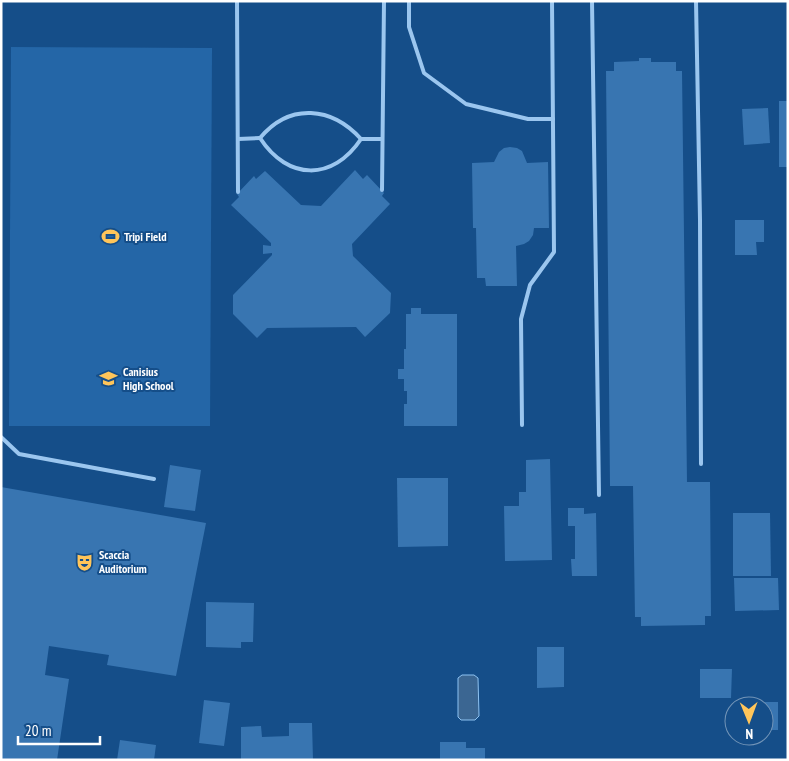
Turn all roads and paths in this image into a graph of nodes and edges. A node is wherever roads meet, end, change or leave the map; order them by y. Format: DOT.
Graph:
graph roads {
  1 [pos="237,1"];
  2 [pos="384,1"];
  3 [pos="409,1"];
  4 [pos="552,1"];
  5 [pos="592,1"];
  6 [pos="696,1"];
  7 [pos="553,120"];
  8 [pos="260,138"];
  9 [pos="238,139"];
  10 [pos="361,139"];
  11 [pos="382,139"];
  12 [pos="382,190"];
  13 [pos="238,192"];
  14 [pos="522,425"];
  15 [pos="1,437"];
  16 [pos="700,464"];
  17 [pos="154,479"];
  18 [pos="599,495"];
  1 -- 9 [label="lane"];
  2 -- 11 [label="lane"];
  3 -- 7 [label="lane"];
  4 -- 7 [label="lane"];
  5 -- 18 [label="lane"];
  6 -- 16 [label="lane"];
  7 -- 14 [label="lane"];
  8 -- 9 [label="lane"];
  8 -- 10 [label="lane"];
  8 -- 10 [label="lane"];
  9 -- 13 [label="lane"];
  10 -- 11 [label="lane"];
  11 -- 12 [label="lane"];
  15 -- 17 [label="lane"];
}
